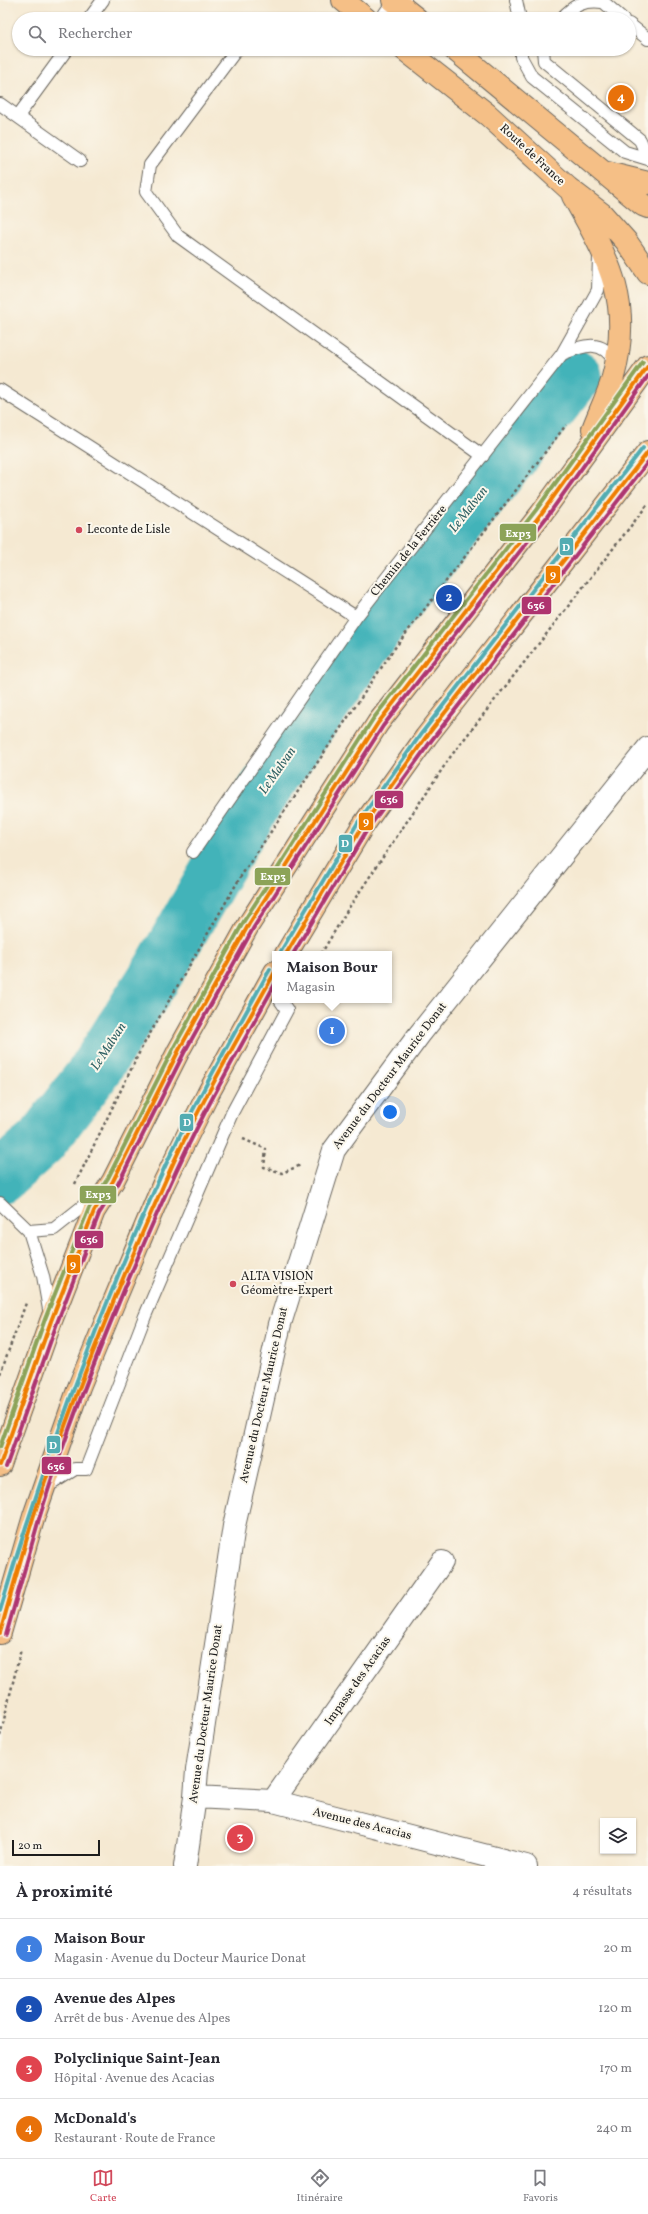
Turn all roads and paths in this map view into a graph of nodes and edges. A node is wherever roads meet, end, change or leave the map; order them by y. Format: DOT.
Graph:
graph roads {
  1 [pos="103,0"];
  2 [pos="343,0"];
  3 [pos="516,0"];
  4 [pos="602,1"];
  5 [pos="394,6"];
  6 [pos="94,12"];
  7 [pos="358,12"];
  8 [pos="405,12"];
  9 [pos="519,12"];
  10 [pos="569,12"];
  11 [pos="615,12"];
  12 [pos="636,30"];
  13 [pos="648,39"];
  14 [pos="62,56"];
  15 [pos="232,56"];
  16 [pos="413,56"];
  17 [pos="462,56"];
  18 [pos="521,56"];
  19 [pos="544,56"];
  20 [pos="0,104"];
  21 [pos="18,116"];
  22 [pos="648,159"];
  23 [pos="80,161"];
  24 [pos="600,172"];
  25 [pos="648,183"];
  26 [pos="568,188"];
  27 [pos="648,207"];
  28 [pos="599,242"];
  29 [pos="648,273"];
  30 [pos="562,354"];
  31 [pos="616,363"];
  32 [pos="648,366"];
  33 [pos="0,390"];
  34 [pos="567,423"];
  35 [pos="648,452"];
  36 [pos="483,456"];
  37 [pos="580,462"];
  38 [pos="648,504"];
  39 [pos="356,617"];
  40 [pos="413,623"];
  41 [pos="648,748"];
  42 [pos="193,852"];
  43 [pos="288,951"];
  44 [pos="323,951"];
  45 [pos="272,992"];
  46 [pos="283,1003"];
  47 [pos="224,1131"];
  48 [pos="334,1150"];
  49 [pos="113,1181"];
  50 [pos="0,1203"];
  51 [pos="29,1231"];
  52 [pos="51,1321"];
  53 [pos="0,1465"];
  54 [pos="43,1490"];
  55 [pos="442,1562"];
  56 [pos="0,1633"];
  57 [pos="195,1797"];
  58 [pos="272,1801"];
  59 [pos="185,1866"];
  60 [pos="526,1866"];
  1 -- 6 [label="lane"];
  2 -- 7 [label="main road"];
  3 -- 9 [label="lane"];
  4 -- 10 [label="lane"];
  4 -- 11 [label="lane"];
  5 -- 8 [label="main road"];
  12 -- 13 [label="lane"];
  14 -- 21 [label="lane"];
  15 -- 36 [label="lane"];
  16 -- 26 [label="main road, Route de France"];
  17 -- 24 [label="main road"];
  18 -- 22 [label="lane"];
  19 -- 22 [label="lane"];
  20 -- 21 [label="lane"];
  21 -- 23 [label="lane"];
  24 -- 25 [label="main road"];
  24 -- 27 [label="main road"];
  26 -- 28 [label="main road"];
  26 -- 29 [label="main road, Route de France"];
  28 -- 30 [label="lane, Chemin de la Ferrière"];
  28 -- 31 [label="main road"];
  30 -- 31 [label="lane"];
  30 -- 36 [label="lane, Chemin de la Ferrière"];
  31 -- 37 [label="main road"];
  32 -- 37 [label="main road"];
  33 -- 39 [label="lane"];
  34 -- 40 [label="path"];
  35 -- 43 [label="main road"];
  36 -- 39 [label="lane, Chemin de la Ferrière"];
  37 -- 49 [label="main road"];
  38 -- 44 [label="path"];
  39 -- 42 [label="lane, Chemin de la Ferrière"];
  41 -- 48 [label="street, Avenue du Docteur Maurice Donat"];
  45 -- 54 [label="main road"];
  46 -- 47 [label="lane"];
  47 -- 48 [label="path"];
  47 -- 54 [label="lane"];
  48 -- 57 [label="street, Avenue du Docteur Maurice Donat"];
  49 -- 51 [label="lane"];
  49 -- 52 [label="main road"];
  50 -- 51 [label="lane"];
  51 -- 52 [label="lane"];
  52 -- 53 [label="main road"];
  54 -- 56 [label="main road"];
  55 -- 58 [label="street, Impasse des Acacias"];
  57 -- 58 [label="street, Avenue des Acacias"];
  57 -- 59 [label="street, Avenue du Docteur Maurice Donat"];
  58 -- 60 [label="street, Avenue des Acacias"];
}
